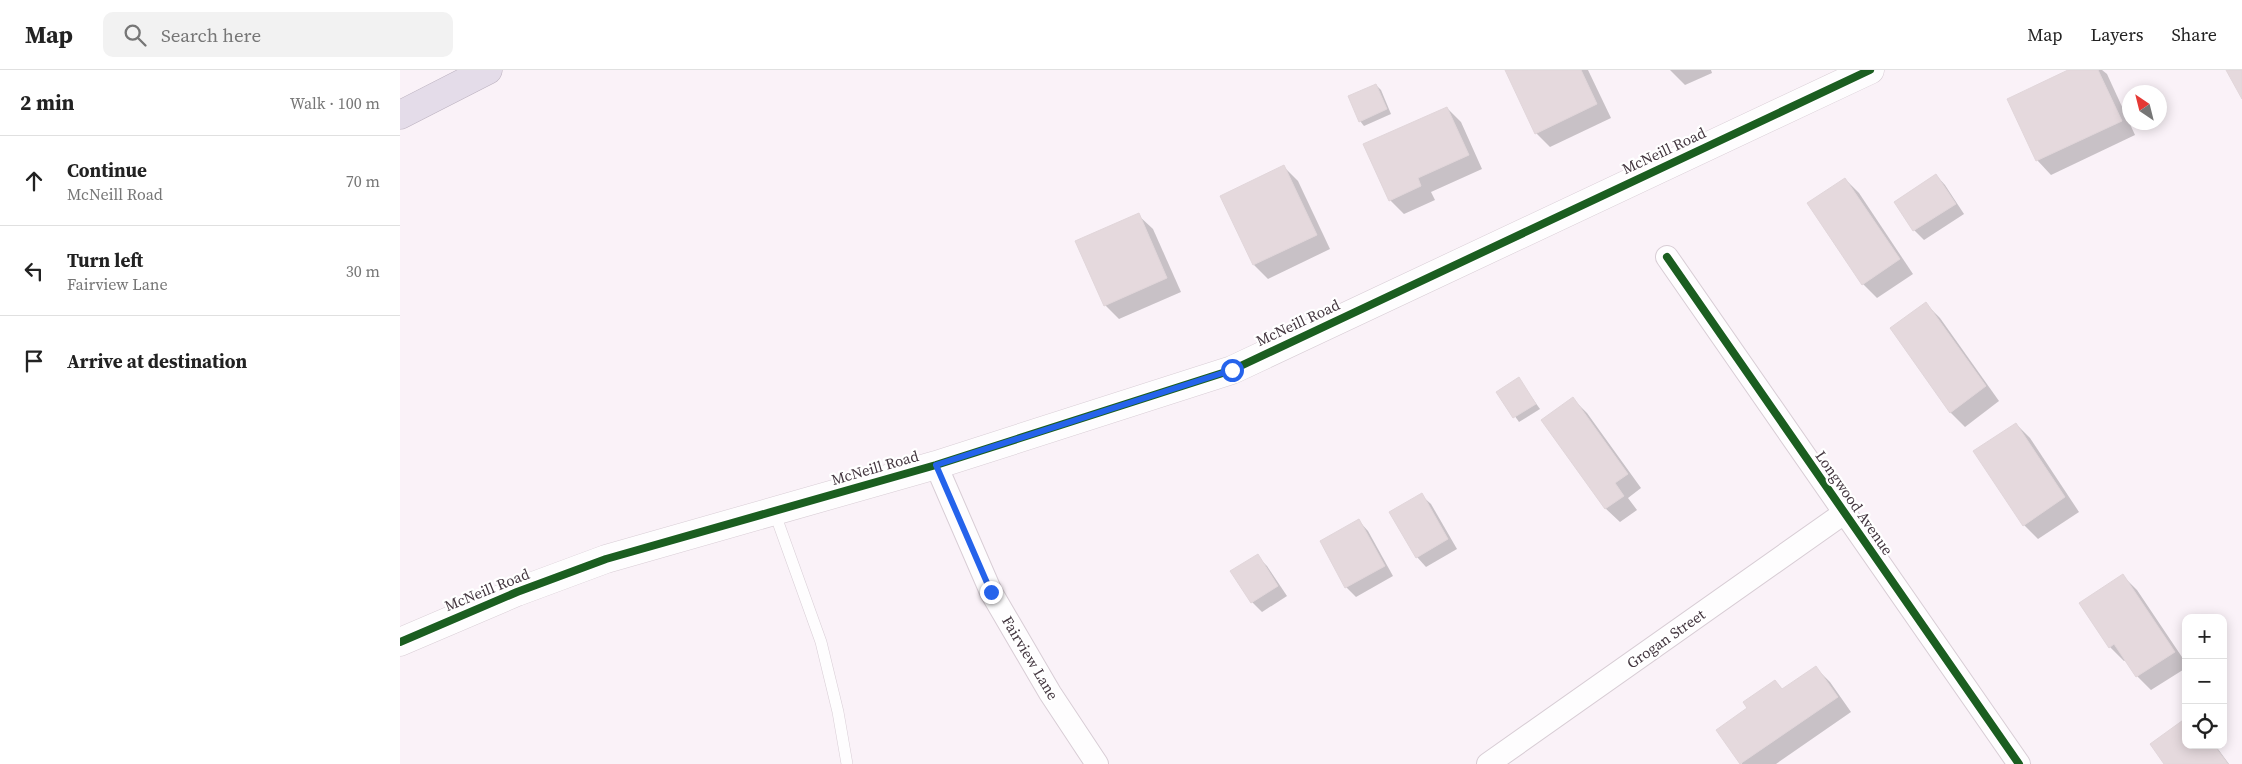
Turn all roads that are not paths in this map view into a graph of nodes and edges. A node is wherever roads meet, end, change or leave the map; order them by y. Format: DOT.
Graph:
graph roads {
  1 [pos="488,70"];
  2 [pos="1870,70"];
  3 [pos="400,115"];
  4 [pos="1667,257"];
  5 [pos="936,465"];
  6 [pos="774,511"];
  7 [pos="1844,513"];
  8 [pos="400,642"];
  9 [pos="846,764"];
  10 [pos="1097,764"];
  11 [pos="1488,764"];
  12 [pos="2019,764"];
  1 -- 3 [label="highway"];
  2 -- 5 [label="street, McNeill Road"];
  4 -- 7 [label="street, Longwood Avenue"];
  5 -- 6 [label="street, McNeill Road"];
  5 -- 10 [label="street, Fairview Lane"];
  6 -- 8 [label="street, McNeill Road"];
  6 -- 9 [label="lane"];
  7 -- 11 [label="street, Grogan Street"];
  7 -- 12 [label="street, Longwood Avenue"];
}
